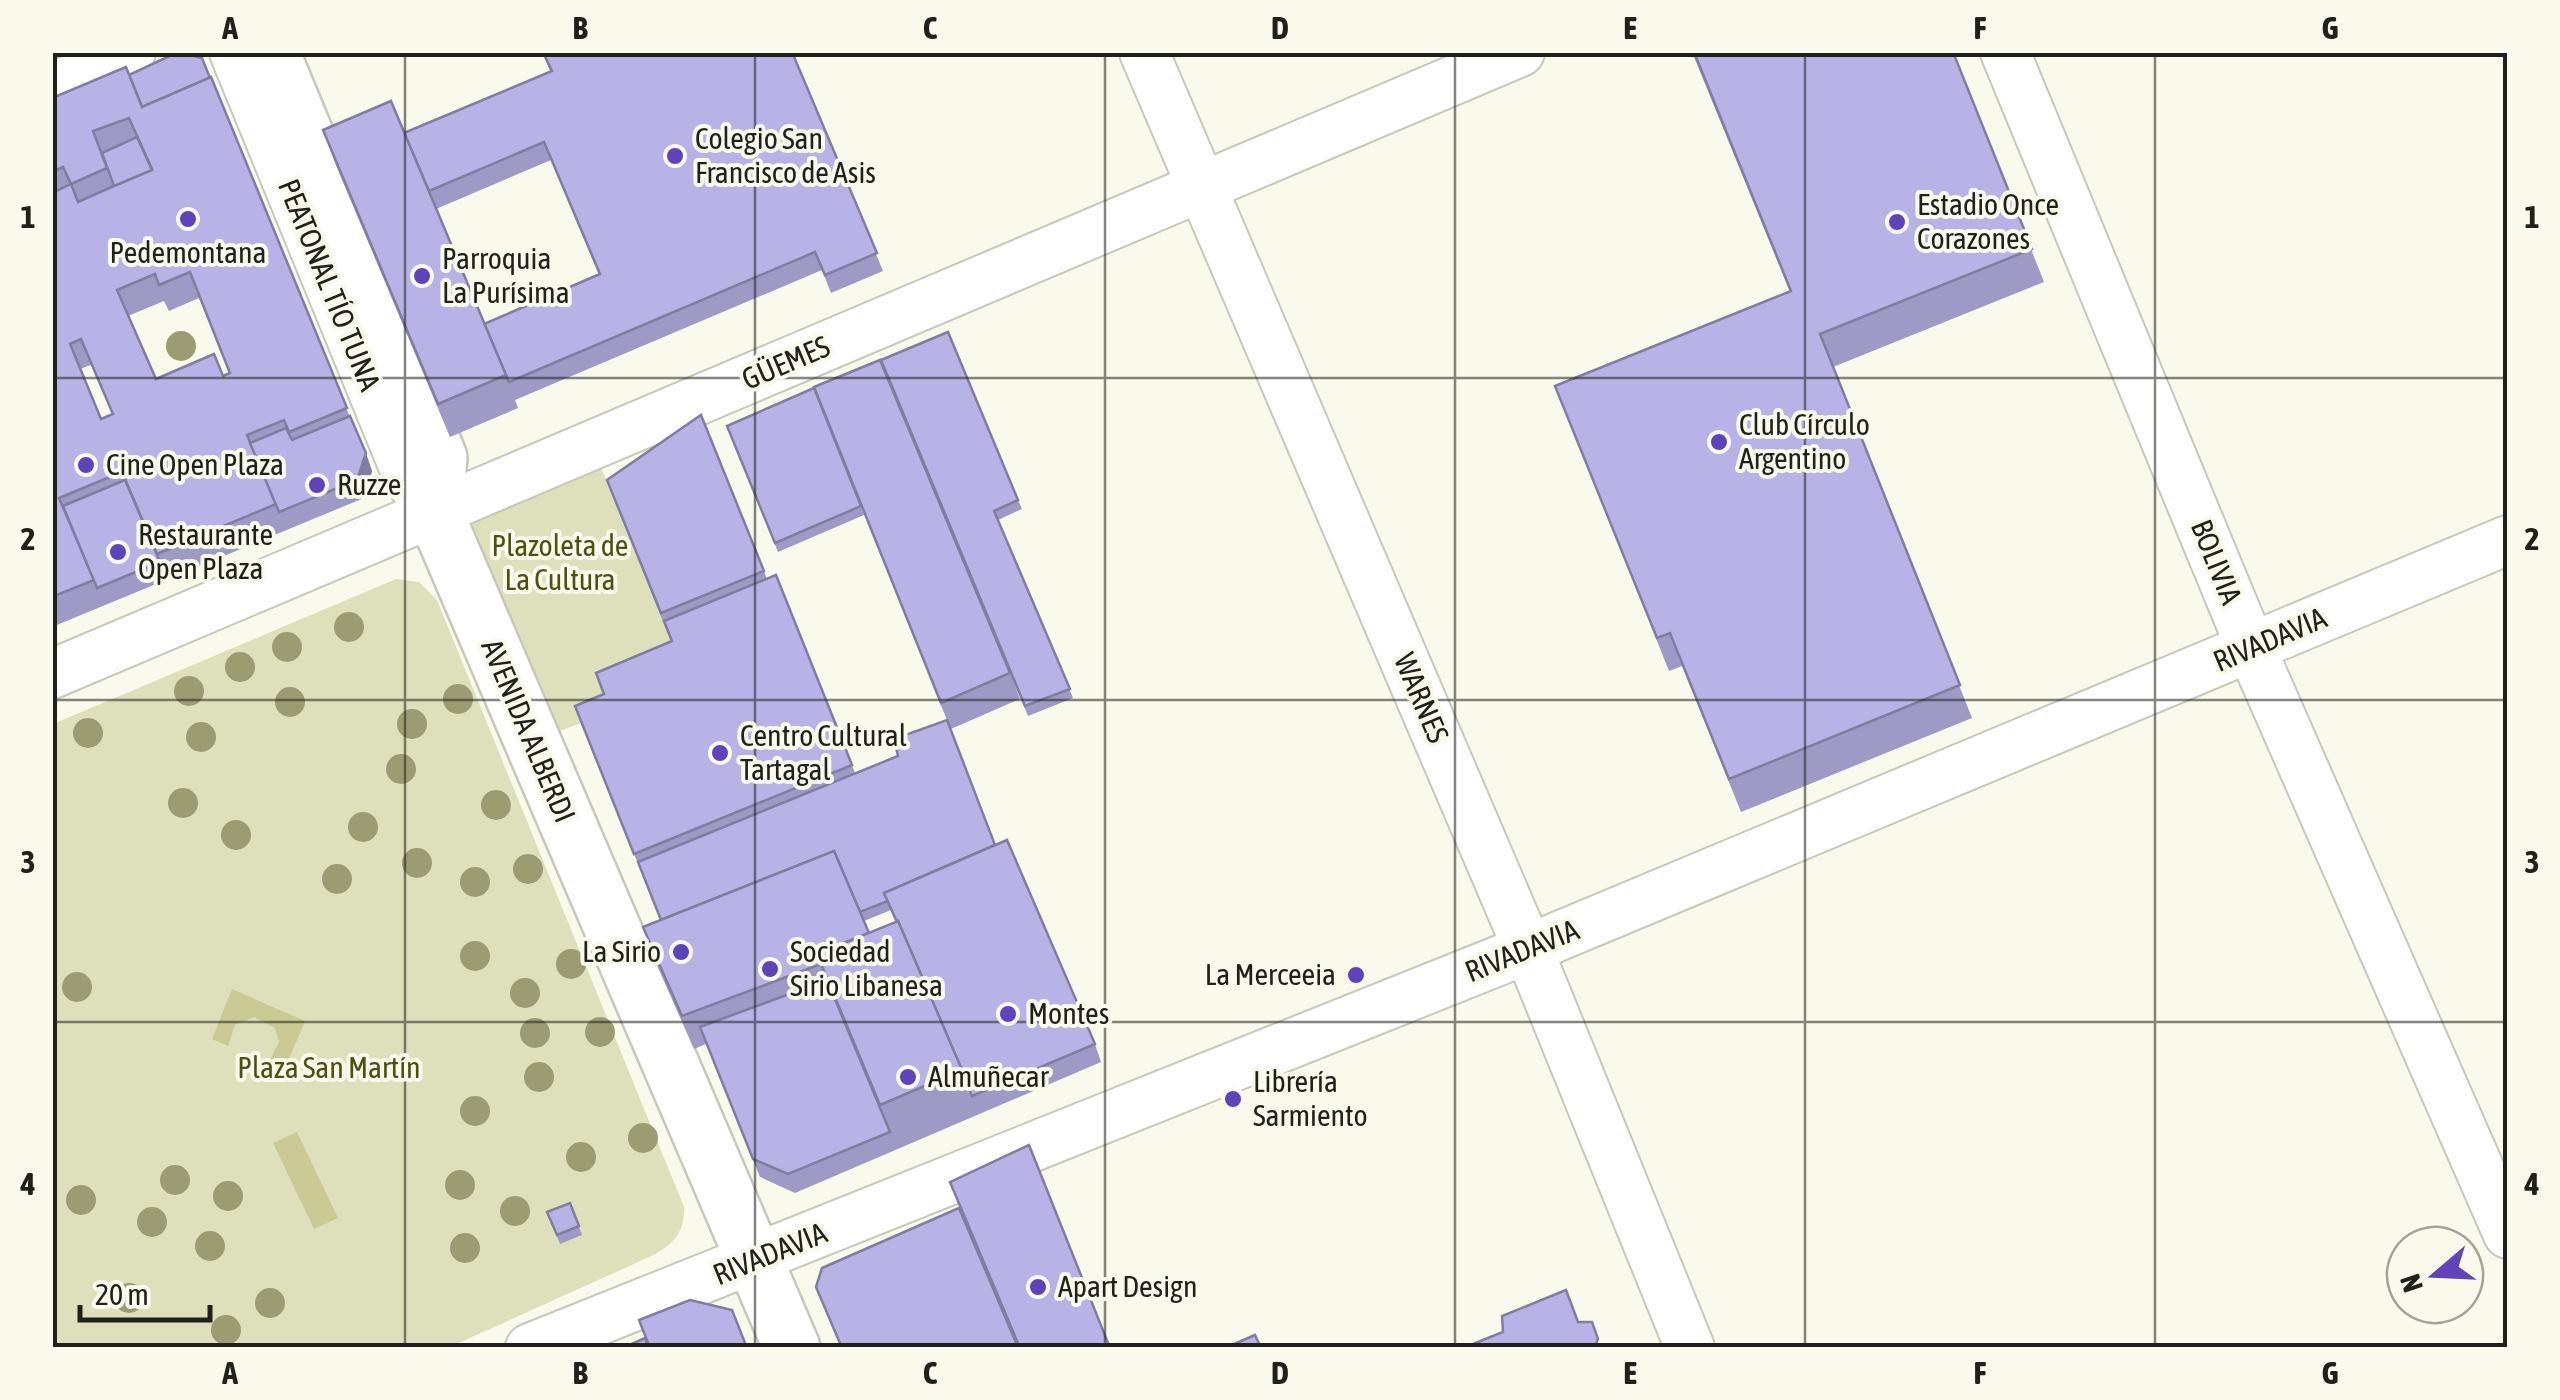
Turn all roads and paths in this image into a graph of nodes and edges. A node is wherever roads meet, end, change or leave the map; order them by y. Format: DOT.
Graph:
graph roads {
  1 [pos="131,52"];
  2 [pos="234,52"];
  3 [pos="271,52"];
  4 [pos="1144,52"];
  5 [pos="1520,52"];
  6 [pos="2005,52"];
  7 [pos="52,88"];
  8 [pos="1202,187"];
  9 [pos="434,511"];
  10 [pos="2508,540"];
  11 [pos="2252,648"];
  12 [pos="52,674"];
  13 [pos="1528,948"];
  14 [pos="2508,1234"];
  15 [pos="755,1260"];
  16 [pos="530,1348"];
  17 [pos="792,1348"];
  18 [pos="1690,1348"];
  1 -- 7 [label="street"];
  2 -- 9 [label="street, PEATONAL TÍO TUNA"];
  3 -- 9 [label="main road, AVENIDA ALBERDI"];
  4 -- 8 [label="street, WARNES"];
  5 -- 8 [label="street, GÜEMES"];
  6 -- 11 [label="street, BOLIVIA"];
  8 -- 9 [label="street, GÜEMES"];
  8 -- 13 [label="street, WARNES"];
  9 -- 12 [label="street, GÜEMES"];
  9 -- 15 [label="main road, AVENIDA ALBERDI"];
  10 -- 11 [label="street, RIVADAVIA"];
  11 -- 13 [label="street, RIVADAVIA"];
  11 -- 14 [label="street, BOLIVIA"];
  13 -- 15 [label="street, RIVADAVIA"];
  13 -- 18 [label="street, WARNES"];
  15 -- 16 [label="street, RIVADAVIA"];
  15 -- 17 [label="main road, AVENIDA ALBERDI"];
}
